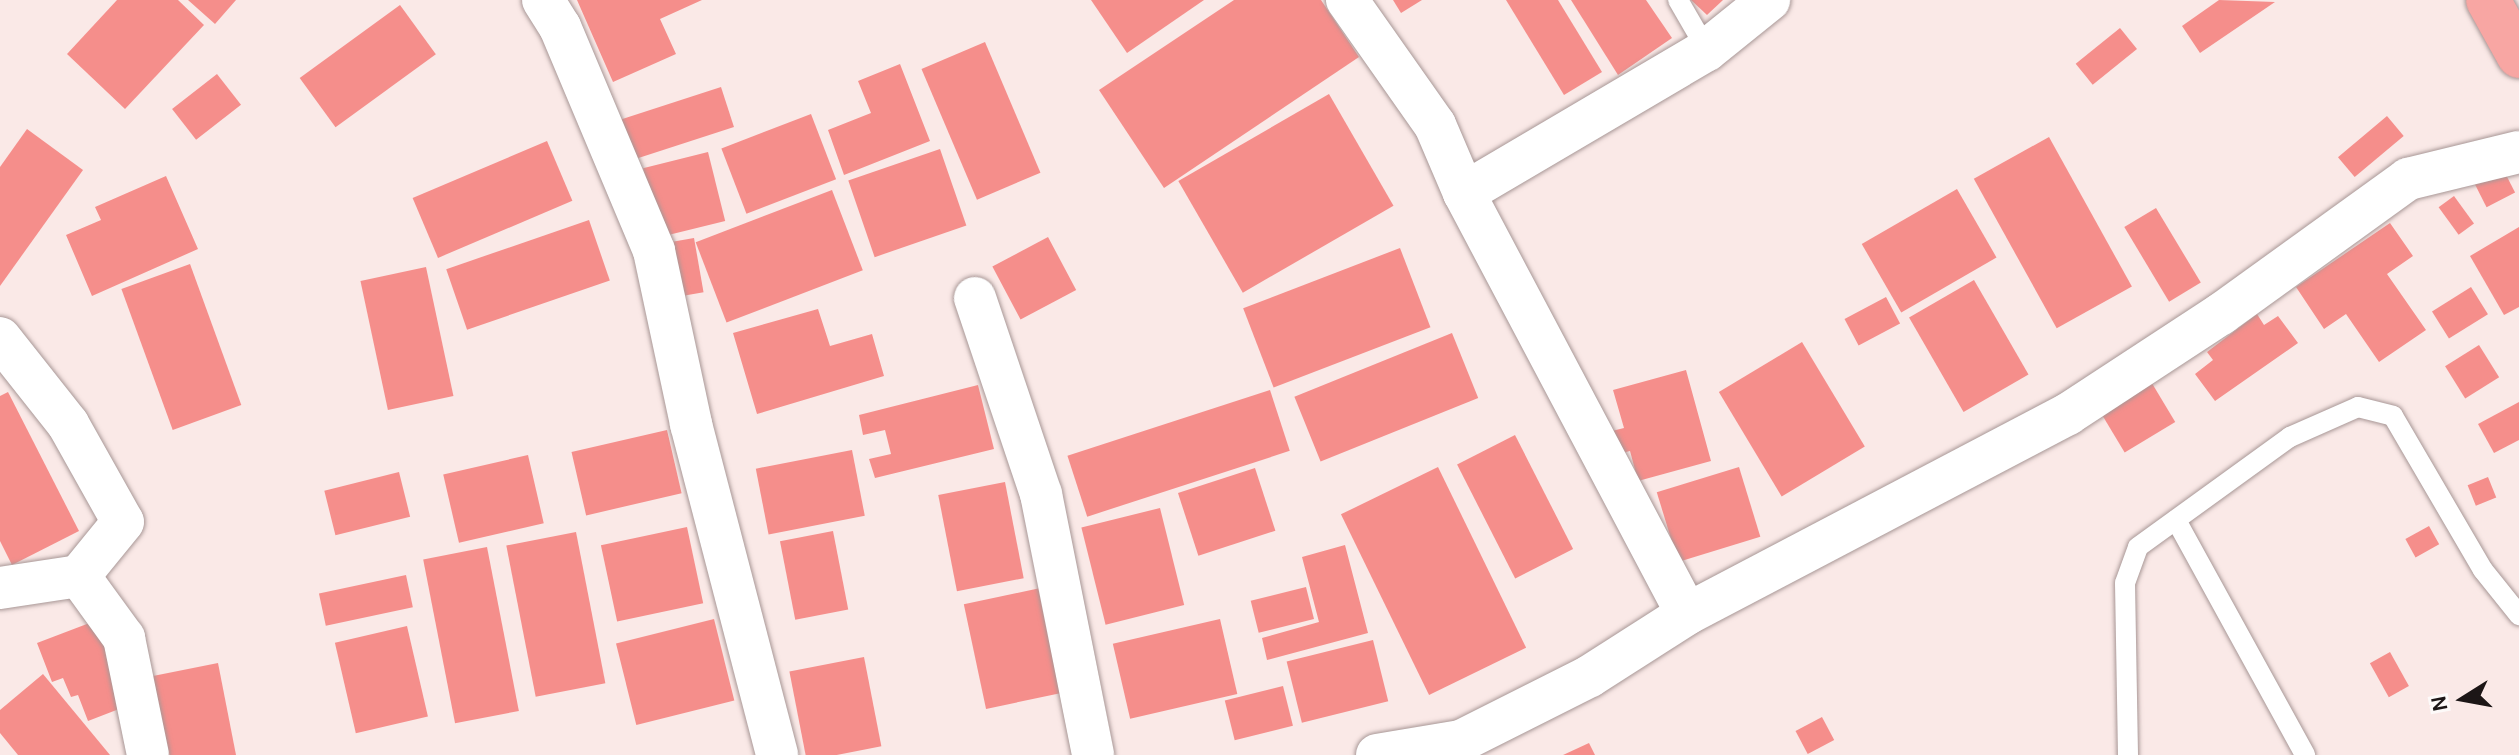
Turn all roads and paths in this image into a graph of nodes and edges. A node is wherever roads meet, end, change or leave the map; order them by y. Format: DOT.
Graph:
graph roads {
  1 [pos="543,0"];
  2 [pos="1347,0"];
  3 [pos="1678,0"];
  4 [pos="1769,0"];
  5 [pos="2488,0"];
  6 [pos="1707,50"];
  7 [pos="2519,56"];
  8 [pos="2519,152"];
  9 [pos="1464,193"];
  10 [pos="975,298"];
  11 [pos="0,338"];
  12 [pos="2176,520"];
  13 [pos="79,576"];
  14 [pos="0,588"];
  15 [pos="1687,614"];
  16 [pos="2519,615"];
  17 [pos="148,755"];
  18 [pos="777,755"];
  19 [pos="1093,755"];
  20 [pos="1377,755"];
  21 [pos="2128,755"];
  22 [pos="2305,755"];
  1 -- 18 [label="street"];
  2 -- 9 [label="street"];
  3 -- 6 [label="lane"];
  4 -- 6 [label="street"];
  5 -- 7 [label="highway"];
  6 -- 9 [label="street"];
  8 -- 15 [label="street"];
  9 -- 15 [label="street"];
  10 -- 19 [label="street"];
  11 -- 13 [label="street"];
  12 -- 16 [label="lane"];
  12 -- 21 [label="lane"];
  12 -- 22 [label="lane"];
  13 -- 14 [label="street"];
  13 -- 17 [label="street"];
  15 -- 20 [label="street"];
}
